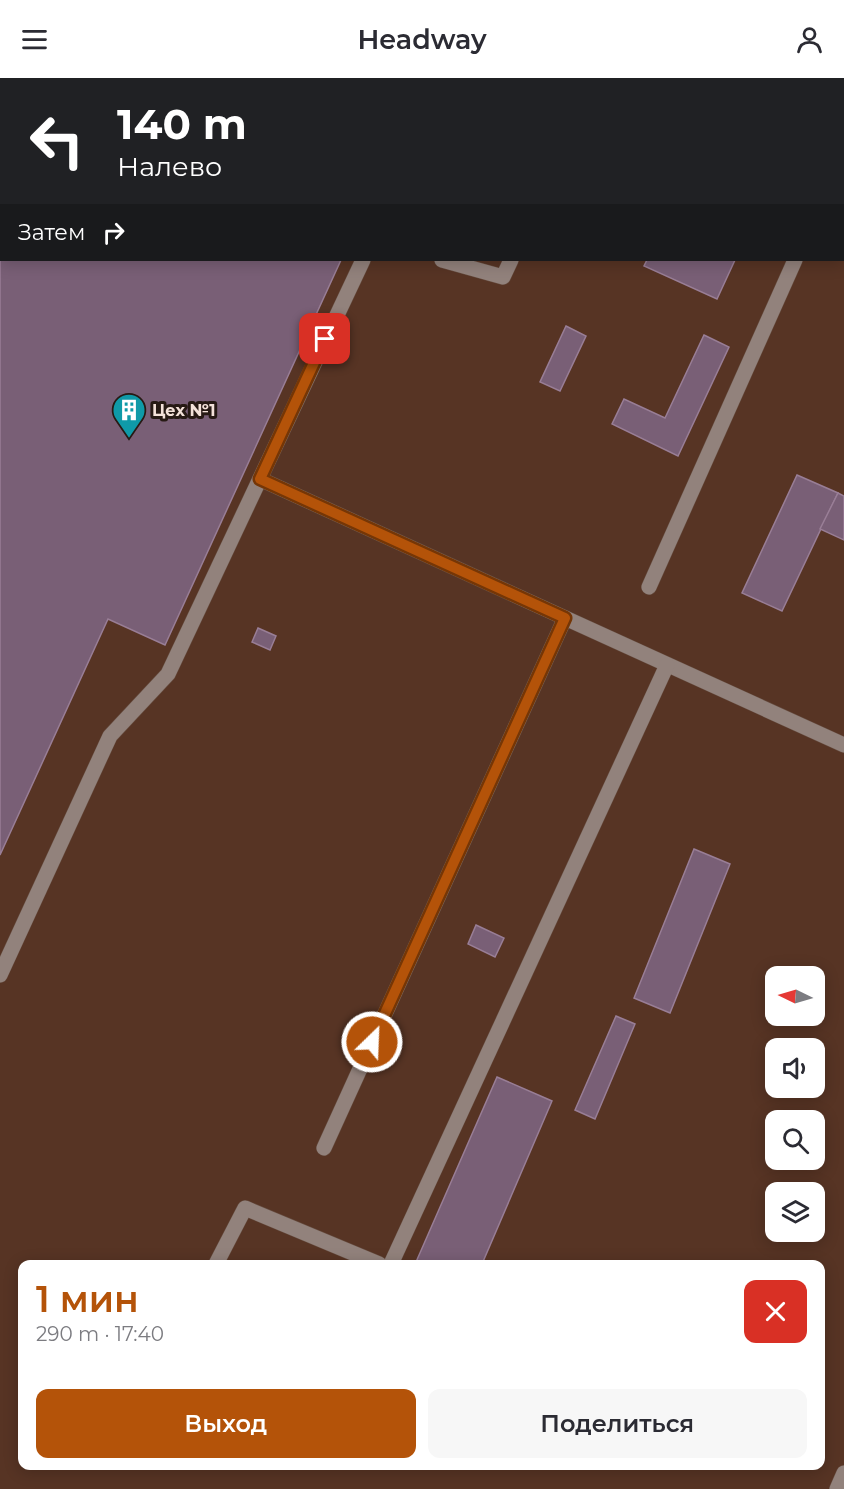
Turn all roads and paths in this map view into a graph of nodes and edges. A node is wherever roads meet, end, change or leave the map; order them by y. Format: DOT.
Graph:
graph roads {
  1 [pos="363,261"];
  2 [pos="446,261"];
  3 [pos="511,261"];
  4 [pos="795,261"];
  5 [pos="260,479"];
  6 [pos="649,587"];
  7 [pos="565,618"];
  8 [pos="667,664"];
  9 [pos="844,746"];
  10 [pos="0,975"];
  11 [pos="324,1148"];
  12 [pos="218,1260"];
  13 [pos="369,1260"];
  14 [pos="393,1260"];
  15 [pos="844,1473"];
  16 [pos="837,1489"];
  1 -- 5 [label="lane"];
  2 -- 3 [label="lane"];
  4 -- 6 [label="lane"];
  5 -- 7 [label="lane"];
  5 -- 10 [label="lane"];
  7 -- 8 [label="lane"];
  7 -- 11 [label="lane"];
  8 -- 9 [label="lane"];
  8 -- 14 [label="lane"];
  12 -- 13 [label="lane"];
  15 -- 16 [label="lane"];
}
